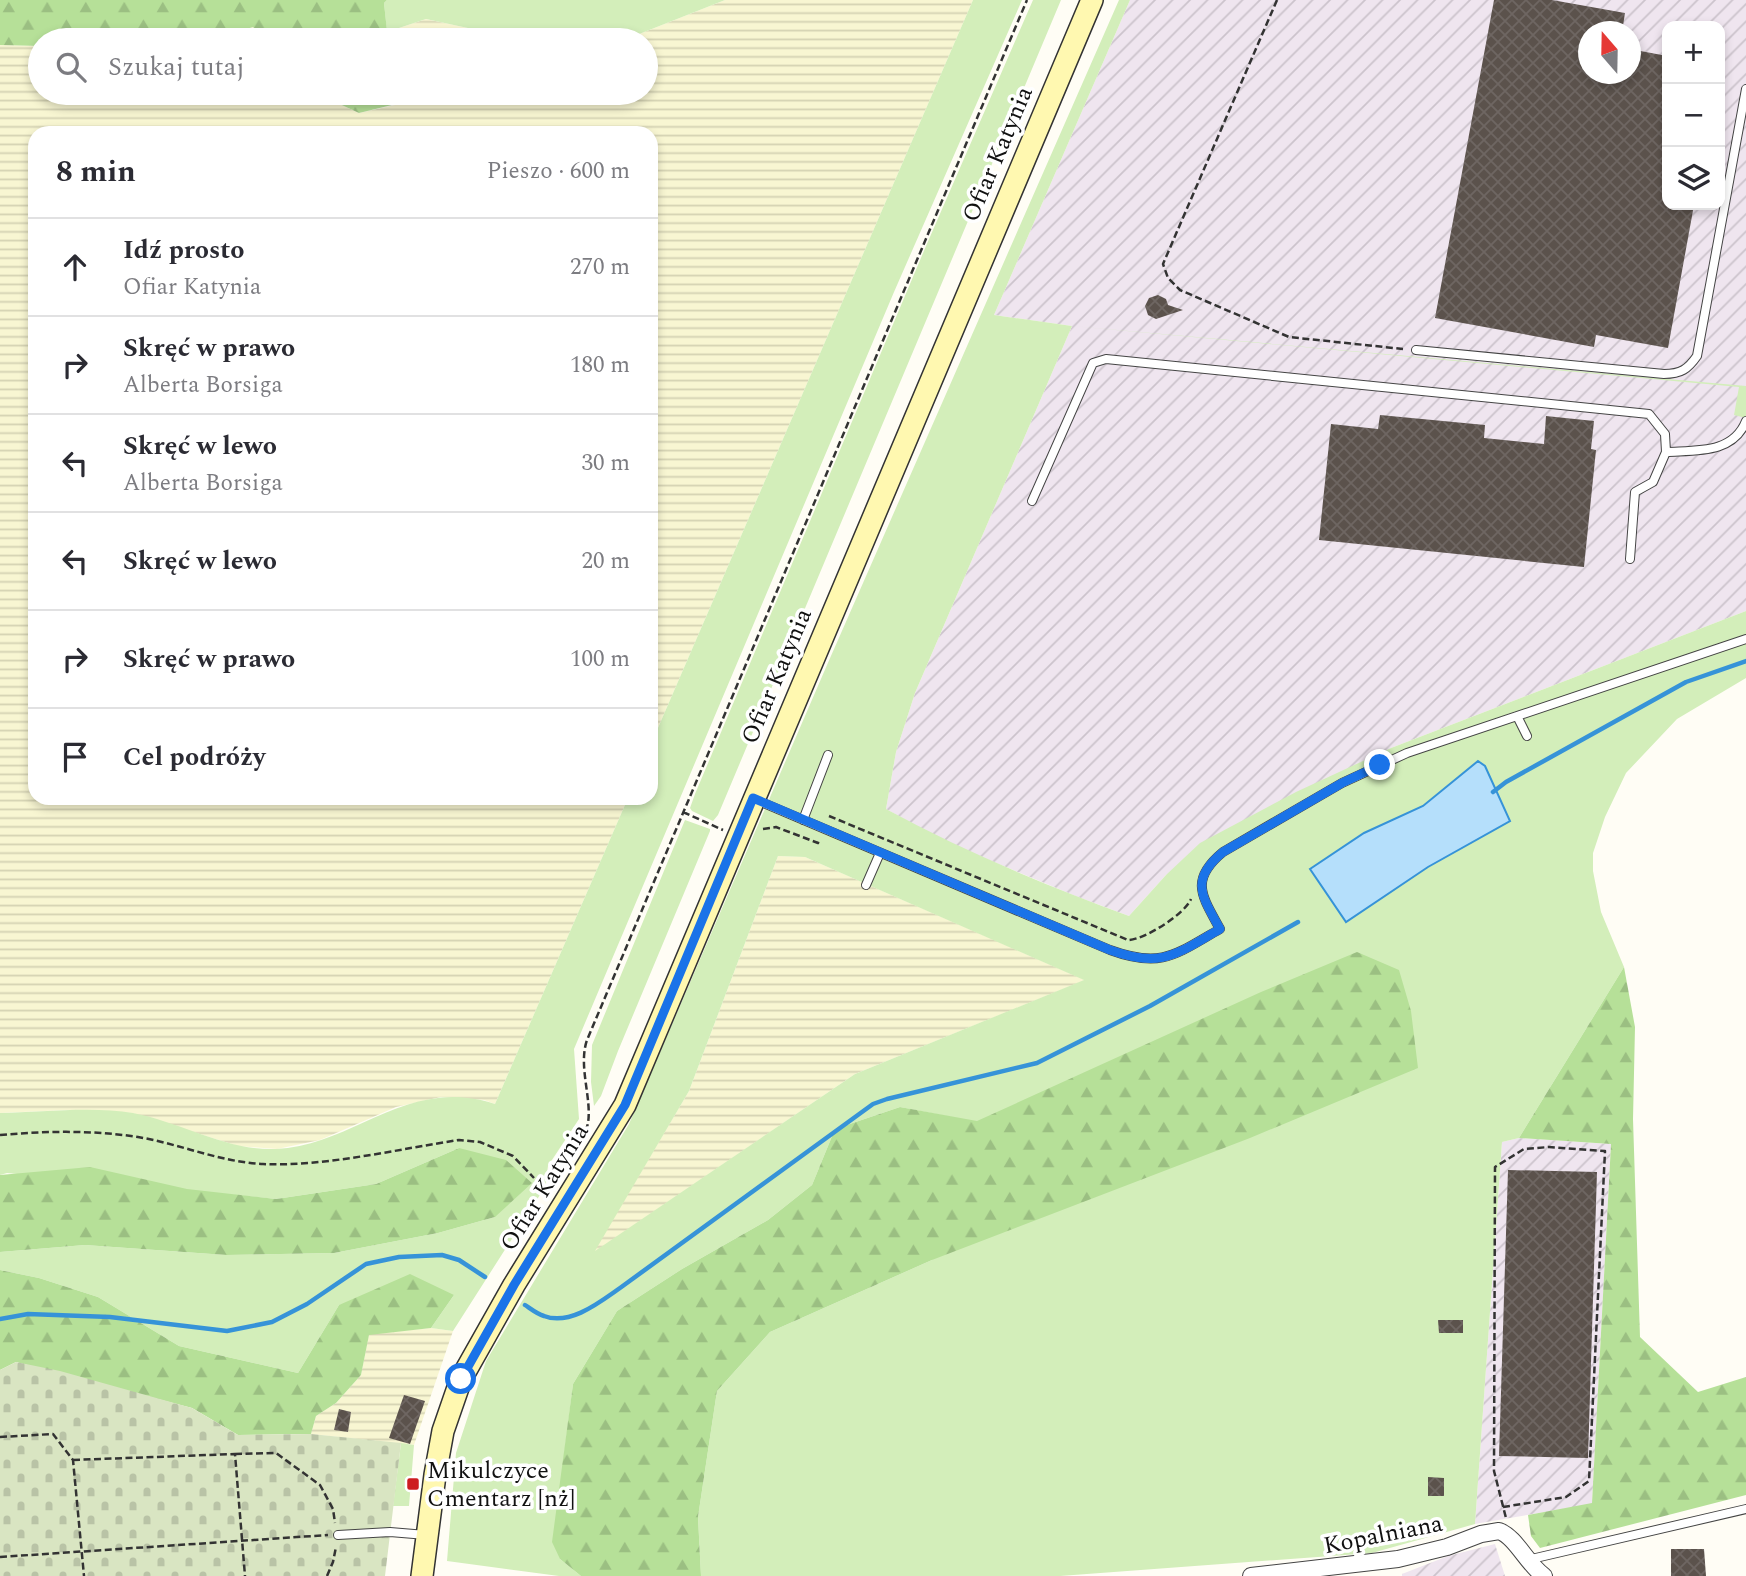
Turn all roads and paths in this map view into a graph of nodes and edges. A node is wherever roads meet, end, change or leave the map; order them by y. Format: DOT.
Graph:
graph roads {
  1 [pos="1027,0"];
  2 [pos="1092,0"];
  3 [pos="1277,0"];
  4 [pos="1746,89"];
  5 [pos="1416,350"];
  6 [pos="1746,421"];
  7 [pos="1666,452"];
  8 [pos="1032,501"];
  9 [pos="1630,559"];
  10 [pos="1746,639"];
  11 [pos="1517,716"];
  12 [pos="1527,736"];
  13 [pos="828,755"];
  14 [pos="753,798"];
  15 [pos="683,812"];
  16 [pos="829,816"];
  17 [pos="803,820"];
  18 [pos="717,827"];
  19 [pos="757,835"];
  20 [pos="817,843"];
  21 [pos="880,853"];
  22 [pos="1201,881"];
  23 [pos="866,885"];
  24 [pos="588,1125"];
  25 [pos="0,1135"];
  26 [pos="534,1178"];
  27 [pos="0,1437"];
  28 [pos="235,1454"];
  29 [pos="73,1460"];
  30 [pos="1503,1507"];
  31 [pos="1746,1509"];
  32 [pos="338,1535"];
  33 [pos="427,1535"];
  34 [pos="1511,1538"];
  35 [pos="242,1541"];
  36 [pos="82,1552"];
  37 [pos="0,1557"];
  38 [pos="1527,1560"];
  39 [pos="84,1576"];
  40 [pos="245,1576"];
  41 [pos="327,1576"];
  42 [pos="422,1576"];
  43 [pos="1251,1576"];
  44 [pos="1544,1576"];
  1 -- 15 [label="path"];
  2 -- 14 [label="street, Ofiar Katynia"];
  3 -- 5 [label="path"];
  4 -- 5 [label="lane"];
  6 -- 7 [label="lane"];
  7 -- 8 [label="lane"];
  7 -- 9 [label="lane"];
  10 -- 11 [label="lane"];
  11 -- 12 [label="lane"];
  11 -- 22 [label="lane"];
  13 -- 17 [label="lane"];
  14 -- 17 [label="lane"];
  14 -- 33 [label="street, Ofiar Katynia"];
  15 -- 18 [label="path"];
  15 -- 24 [label="path"];
  16 -- 22 [label="path"];
  17 -- 21 [label="lane"];
  19 -- 20 [label="path"];
  21 -- 22 [label="lane"];
  21 -- 23 [label="lane"];
  25 -- 26 [label="path"];
  27 -- 29 [label="path"];
  28 -- 29 [label="path"];
  28 -- 32 [label="path"];
  28 -- 35 [label="path"];
  29 -- 36 [label="path"];
  30 -- 30 [label="path"];
  30 -- 34 [label="path"];
  31 -- 38 [label="lane"];
  32 -- 33 [label="lane"];
  32 -- 35 [label="path"];
  32 -- 41 [label="path"];
  33 -- 42 [label="street, Ofiar Katynia"];
  34 -- 38 [label="street"];
  34 -- 43 [label="street, Kopalniana"];
  35 -- 36 [label="path"];
  35 -- 40 [label="path"];
  36 -- 37 [label="path"];
  36 -- 39 [label="path"];
  38 -- 44 [label="street"];
}
